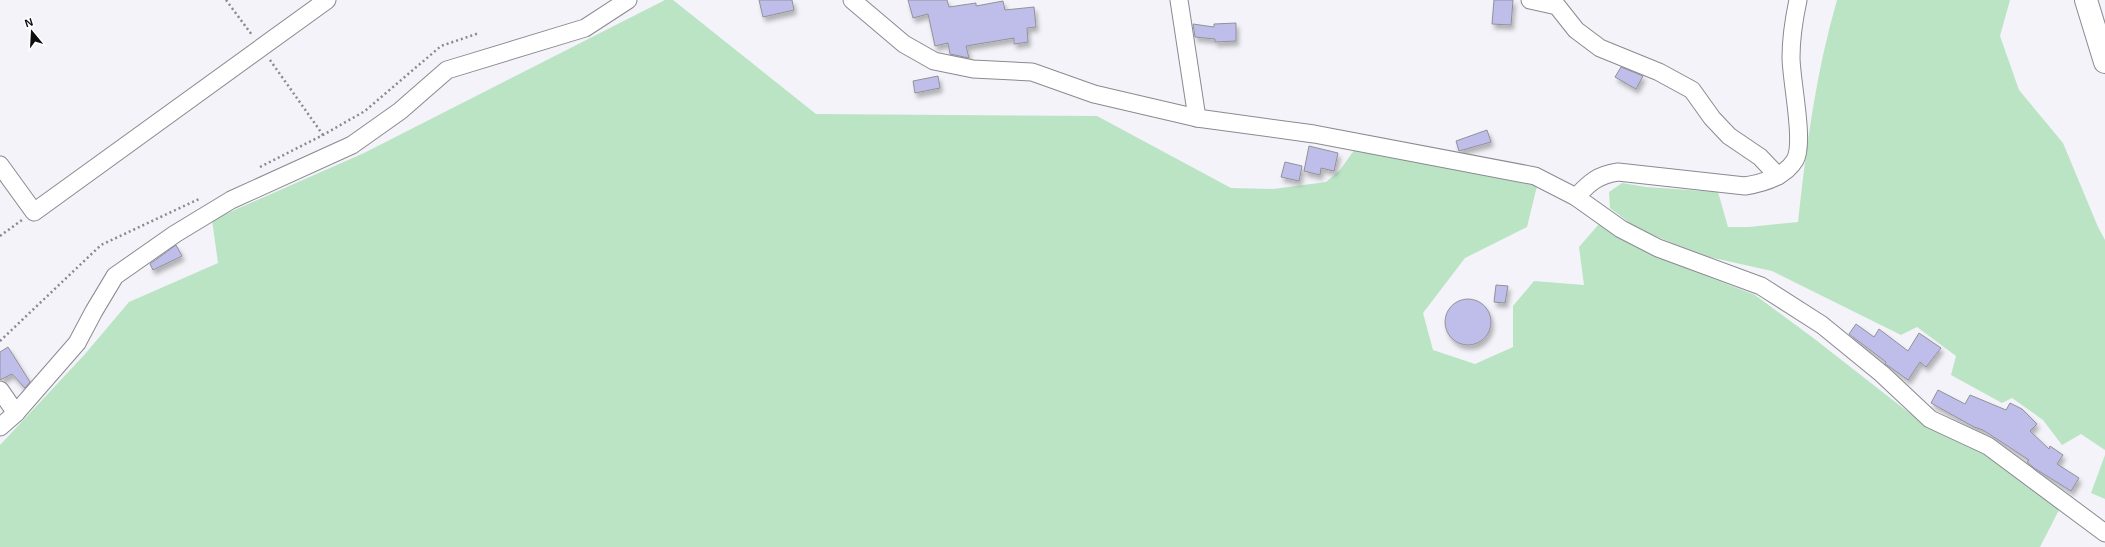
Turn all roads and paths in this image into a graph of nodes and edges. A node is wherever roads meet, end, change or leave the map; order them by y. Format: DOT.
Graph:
graph roads {
  1 [pos="226,0"];
  2 [pos="327,0"];
  3 [pos="628,0"];
  4 [pos="852,0"];
  5 [pos="1179,0"];
  6 [pos="1530,0"];
  7 [pos="1798,0"];
  8 [pos="2086,0"];
  9 [pos="261,48"];
  10 [pos="2105,62"];
  11 [pos="1197,118"];
  12 [pos="323,135"];
  13 [pos="0,165"];
  14 [pos="1778,176"];
  15 [pos="1576,197"];
  16 [pos="34,212"];
  17 [pos="0,236"];
  18 [pos="0,390"];
  19 [pos="16,413"];
  20 [pos="0,427"];
  21 [pos="2105,533"];
  1 -- 9 [label="path"];
  2 -- 9 [label="street"];
  3 -- 19 [label="street"];
  4 -- 11 [label="street"];
  5 -- 11 [label="street"];
  6 -- 14 [label="street"];
  7 -- 14 [label="street"];
  8 -- 10 [label="main road"];
  9 -- 12 [label="path"];
  9 -- 16 [label="street"];
  11 -- 15 [label="street"];
  13 -- 16 [label="street"];
  14 -- 15 [label="street"];
  15 -- 21 [label="street"];
  16 -- 17 [label="path"];
  18 -- 19 [label="street"];
  19 -- 20 [label="street"];
}
